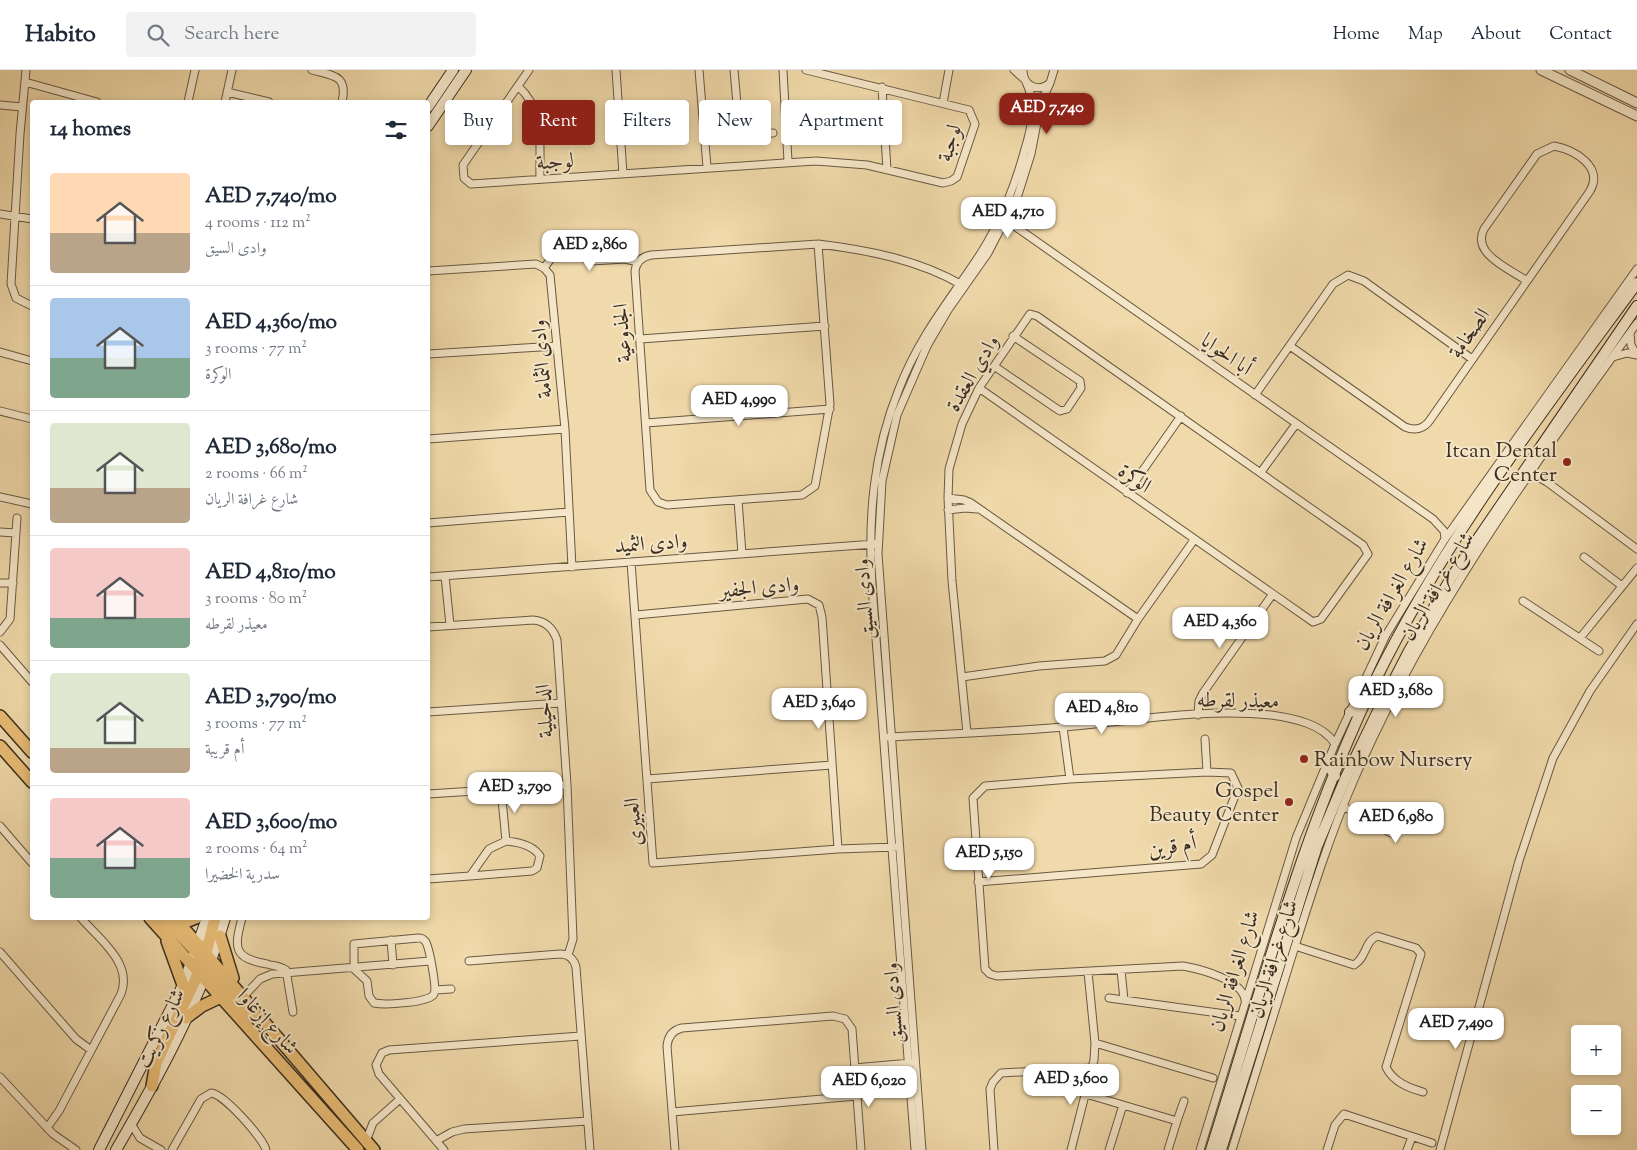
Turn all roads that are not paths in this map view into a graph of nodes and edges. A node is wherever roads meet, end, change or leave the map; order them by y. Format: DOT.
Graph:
graph roads {
  1 [pos="26,70"];
  2 [pos="195,70"];
  3 [pos="232,70"];
  4 [pos="312,70"];
  5 [pos="444,70"];
  6 [pos="453,70"];
  7 [pos="466,70"];
  8 [pos="529,70"];
  9 [pos="616,70"];
  10 [pos="699,70"];
  11 [pos="734,70"];
  12 [pos="783,70"];
  13 [pos="806,70"];
  14 [pos="949,70"];
  15 [pos="1014,70"];
  16 [pos="1023,70"];
  17 [pos="1054,70"];
  18 [pos="1541,70"];
  19 [pos="1570,70"];
  20 [pos="1025,80"];
  21 [pos="25,82"];
  22 [pos="444,82"];
  23 [pos="1050,83"];
  24 [pos="518,86"];
  25 [pos="882,87"];
  26 [pos="228,92"];
  27 [pos="90,100"];
  28 [pos="188,100"];
  29 [pos="226,100"];
  30 [pos="261,100"];
  31 [pos="342,100"];
  32 [pos="701,100"];
  33 [pos="736,100"];
  34 [pos="944,103"];
  35 [pos="1637,103"];
  36 [pos="430,104"];
  37 [pos="0,105"];
  38 [pos="22,107"];
  39 [pos="1637,116"];
  40 [pos="430,123"];
  41 [pos="704,145"];
  42 [pos="788,161"];
  43 [pos="706,167"];
  44 [pos="887,170"];
  45 [pos="622,174"];
  46 [pos="540,179"];
  47 [pos="0,214"];
  48 [pos="14,215"];
  49 [pos="1003,218"];
  50 [pos="30,219"];
  51 [pos="818,244"];
  52 [pos="638,262"];
  53 [pos="544,268"];
  54 [pos="1637,269"];
  55 [pos="430,271"];
  56 [pos="1527,281"];
  57 [pos="1637,283"];
  58 [pos="962,285"];
  59 [pos="30,305"];
  60 [pos="1637,306"];
  61 [pos="1637,323"];
  62 [pos="825,326"];
  63 [pos="1630,332"];
  64 [pos="1014,336"];
  65 [pos="640,339"];
  66 [pos="557,346"];
  67 [pos="1290,346"];
  68 [pos="0,352"];
  69 [pos="430,354"];
  70 [pos="1636,355"];
  71 [pos="1613,357"];
  72 [pos="1472,359"];
  73 [pos="30,360"];
  74 [pos="994,366"];
  75 [pos="979,388"];
  76 [pos="1255,395"];
  77 [pos="830,409"];
  78 [pos="0,412"];
  79 [pos="1181,416"];
  80 [pos="30,419"];
  81 [pos="646,423"];
  82 [pos="1296,424"];
  83 [pos="565,429"];
  84 [pos="1548,437"];
  85 [pos="430,439"];
  86 [pos="1547,450"];
  87 [pos="1539,462"];
  88 [pos="1261,472"];
  89 [pos="1527,478"];
  90 [pos="1547,482"];
  91 [pos="1516,492"];
  92 [pos="1127,494"];
  93 [pos="0,497"];
  94 [pos="948,498"];
  95 [pos="738,500"];
  96 [pos="30,504"];
  97 [pos="1502,504"];
  98 [pos="1478,507"];
  99 [pos="977,509"];
  100 [pos="948,510"];
  101 [pos="569,512"];
  102 [pos="1464,513"];
  103 [pos="17,518"];
  104 [pos="1433,519"];
  105 [pos="430,523"];
  106 [pos="1456,524"];
  107 [pos="0,532"];
  108 [pos="16,533"];
  109 [pos="1444,539"];
  110 [pos="1194,540"];
  111 [pos="874,544"];
  112 [pos="1636,547"];
  113 [pos="742,554"];
  114 [pos="1434,555"];
  115 [pos="1584,558"];
  116 [pos="630,562"];
  117 [pos="572,566"];
  118 [pos="1439,566"];
  119 [pos="1637,568"];
  120 [pos="446,576"];
  121 [pos="430,577"];
  122 [pos="0,583"];
  123 [pos="13,583"];
  124 [pos="1622,586"];
  125 [pos="1272,595"];
  126 [pos="1523,601"];
  127 [pos="636,615"];
  128 [pos="1138,619"];
  129 [pos="1313,622"];
  130 [pos="1637,624"];
  131 [pos="450,625"];
  132 [pos="430,627"];
  133 [pos="0,632"];
  134 [pos="1580,638"];
  135 [pos="0,645"];
  136 [pos="1599,651"];
  137 [pos="962,677"];
  138 [pos="30,680"];
  139 [pos="561,703"];
  140 [pos="1365,704"];
  141 [pos="430,712"];
  142 [pos="1350,712"];
  143 [pos="1198,715"];
  144 [pos="0,716"];
  145 [pos="1063,727"];
  146 [pos="1320,729"];
  147 [pos="1342,729"];
  148 [pos="967,733"];
  149 [pos="888,737"];
  150 [pos="1205,739"];
  151 [pos="1335,744"];
  152 [pos="0,746"];
  153 [pos="30,750"];
  154 [pos="1328,763"];
  155 [pos="832,765"];
  156 [pos="1207,772"];
  157 [pos="1335,776"];
  158 [pos="647,779"];
  159 [pos="1070,779"];
  160 [pos="30,780"];
  161 [pos="567,785"];
  162 [pos="501,789"];
  163 [pos="430,794"];
  164 [pos="1342,807"];
  165 [pos="1383,822"];
  166 [pos="0,826"];
  167 [pos="506,841"];
  168 [pos="896,848"];
  169 [pos="838,849"];
  170 [pos="30,861"];
  171 [pos="470,876"];
  172 [pos="430,879"];
  173 [pos="978,882"];
  174 [pos="83,920"];
  175 [pos="152,920"];
  176 [pos="166,920"];
  177 [pos="206,920"];
  178 [pos="214,920"];
  179 [pos="224,920"];
  180 [pos="242,920"];
  181 [pos="178,921"];
  182 [pos="165,935"];
  183 [pos="220,936"];
  184 [pos="391,940"];
  185 [pos="1295,946"];
  186 [pos="0,952"];
  187 [pos="568,956"];
  188 [pos="202,961"];
  189 [pos="430,961"];
  190 [pos="469,961"];
  191 [pos="392,965"];
  192 [pos="354,969"];
  193 [pos="1121,970"];
  194 [pos="1088,972"];
  195 [pos="288,975"];
  196 [pos="1251,978"];
  197 [pos="1235,984"];
  198 [pos="183,985"];
  199 [pos="235,985"];
  200 [pos="451,989"];
  201 [pos="435,990"];
  202 [pos="244,996"];
  203 [pos="221,998"];
  204 [pos="1109,998"];
  205 [pos="1124,1000"];
  206 [pos="1245,1000"];
  207 [pos="293,1012"];
  208 [pos="1240,1016"];
  209 [pos="186,1018"];
  210 [pos="272,1029"];
  211 [pos="581,1036"];
  212 [pos="1095,1043"];
  213 [pos="91,1050"];
  214 [pos="912,1063"];
  215 [pos="854,1068"];
  216 [pos="1092,1068"];
  217 [pos="0,1077"];
  218 [pos="1213,1078"];
  219 [pos="152,1086"];
  220 [pos="1423,1092"];
  221 [pos="1086,1094"];
  222 [pos="857,1096"];
  223 [pos="400,1099"];
  224 [pos="1184,1101"];
  225 [pos="1123,1105"];
  226 [pos="672,1112"];
  227 [pos="588,1121"];
  228 [pos="1178,1121"];
  229 [pos="373,1123"];
  230 [pos="132,1124"];
  231 [pos="355,1127"];
  232 [pos="47,1128"];
  233 [pos="108,1132"];
  234 [pos="1412,1136"];
  235 [pos="140,1138"];
  236 [pos="123,1139"];
  237 [pos="366,1141"];
  238 [pos="436,1141"];
  239 [pos="1432,1143"];
  240 [pos="76,1150"];
  241 [pos="92,1150"];
  242 [pos="99,1150"];
  243 [pos="116,1150"];
  244 [pos="160,1150"];
  245 [pos="172,1150"];
  246 [pos="266,1150"];
  247 [pos="358,1150"];
  248 [pos="374,1150"];
  249 [pos="444,1150"];
  250 [pos="590,1150"];
  251 [pos="675,1150"];
  252 [pos="861,1150"];
  253 [pos="915,1150"];
  254 [pos="922,1150"];
  255 [pos="994,1150"];
  256 [pos="1071,1150"];
  257 [pos="1109,1150"];
  258 [pos="1168,1150"];
  259 [pos="1200,1150"];
  260 [pos="1211,1150"];
  261 [pos="1221,1150"];
  262 [pos="1232,1150"];
  263 [pos="1327,1150"];
  264 [pos="1407,1150"];
  265 [pos="1440,1150"];
  1 -- 21 [label="street"];
  2 -- 28 [label="street"];
  3 -- 26 [label="street"];
  4 -- 31 [label="street"];
  5 -- 22 [label="street"];
  6 -- 22 [label="main road"];
  7 -- 40 [label="main road"];
  8 -- 24 [label="street, لوجبة"];
  9 -- 45 [label="street"];
  10 -- 32 [label="street"];
  11 -- 33 [label="street"];
  12 -- 42 [label="street"];
  13 -- 25 [label="street, لوجبة"];
  14 -- 34 [label="street"];
  15 -- 20 [label="street"];
  16 -- 20 [label="street, وادى السيق"];
  17 -- 23 [label="street, وادى السيق"];
  18 -- 39 [label="street"];
  19 -- 35 [label="street"];
  20 -- 23 [label="street"];
  20 -- 49 [label="street, وادى السيق"];
  21 -- 27 [label="street"];
  21 -- 38 [label="street"];
  22 -- 36 [label="main road"];
  23 -- 49 [label="street, وادى السيق"];
  24 -- 46 [label="street"];
  24 -- 46 [label="street, لوجبة"];
  25 -- 34 [label="street, لوجبة"];
  25 -- 44 [label="street"];
  26 -- 29 [label="street"];
  26 -- 30 [label="street"];
  34 -- 44 [label="street, لوجبة"];
  37 -- 38 [label="street"];
  38 -- 48 [label="street"];
  41 -- 43 [label="street"];
  42 -- 43 [label="street, لوجبة"];
  42 -- 44 [label="street, لوجبة"];
  43 -- 45 [label="street, لوجبة"];
  45 -- 46 [label="street, لوجبة"];
  47 -- 48 [label="street"];
  48 -- 50 [label="street"];
  48 -- 59 [label="street"];
  49 -- 58 [label="street, وادى السيق"];
  49 -- 76 [label="street, أبا الحوايا"];
  51 -- 52 [label="street"];
  51 -- 58 [label="street"];
  51 -- 62 [label="street, الجذوعية"];
  52 -- 53 [label="street"];
  52 -- 65 [label="street, الجذوعية"];
  53 -- 55 [label="street"];
  53 -- 66 [label="street, وادى الثمامة"];
  54 -- 102 [label="street, شارع الغرافة الريان"];
  56 -- 56 [label="street, الصخامة"];
  56 -- 72 [label="street, الصخامة"];
  57 -- 98 [label="main road, شارع الغرافة الريان"];
  58 -- 111 [label="street, وادى السيق"];
  60 -- 84 [label="main road, شارع الغرافة الريان"];
  61 -- 63 [label="street, شارع غرافة الريان"];
  62 -- 65 [label="street"];
  62 -- 77 [label="street, الجذوعية"];
  63 -- 70 [label="street"];
  63 -- 71 [label="street, شارع غرافة الريان"];
  64 -- 74 [label="street, وادي العقدة"];
  64 -- 74 [label="street"];
  64 -- 79 [label="street, وادي العقدة"];
  65 -- 81 [label="street, الجذوعية"];
  66 -- 69 [label="street"];
  66 -- 83 [label="street, وادى الثمامة"];
  67 -- 72 [label="street"];
  67 -- 72 [label="street, الصخامة"];
  67 -- 76 [label="street"];
  68 -- 73 [label="street"];
  70 -- 71 [label="street"];
  71 -- 86 [label="street, شارع غرافة الريان"];
  74 -- 75 [label="street, وادي العقدة"];
  75 -- 92 [label="street, الوكرة"];
  75 -- 94 [label="street, وادي العقدة"];
  76 -- 82 [label="street, أبا الحوايا"];
  77 -- 81 [label="street"];
  77 -- 95 [label="street, الجذوعية"];
  78 -- 80 [label="street"];
  79 -- 88 [label="street, وادي العقدة"];
  79 -- 92 [label="street"];
  81 -- 95 [label="street, الجذوعية"];
  82 -- 88 [label="street"];
  82 -- 104 [label="street, أبا الحوايا"];
  83 -- 85 [label="street"];
  83 -- 101 [label="street, وادى الثمامة"];
  84 -- 86 [label="main road"];
  84 -- 97 [label="main road, شارع الغرافة الريان"];
  86 -- 87 [label="street, شارع غرافة الريان"];
  87 -- 89 [label="street, شارع غرافة الريان"];
  87 -- 90 [label="street"];
  88 -- 129 [label="street, وادي العقدة"];
  89 -- 90 [label="street"];
  89 -- 91 [label="street, شارع غرافة الريان"];
  90 -- 112 [label="street"];
  91 -- 97 [label="main road"];
  91 -- 164 [label="street, شارع غرافة الريان"];
  92 -- 110 [label="street, الوكرة"];
  93 -- 96 [label="street"];
  94 -- 99 [label="street"];
  94 -- 100 [label="street, وادي العقدة"];
  95 -- 113 [label="street"];
  97 -- 261 [label="main road, شارع الغرافة الريان"];
  98 -- 102 [label="main road"];
  98 -- 118 [label="main road, شارع الغرافة الريان"];
  99 -- 100 [label="street"];
  99 -- 128 [label="street"];
  100 -- 137 [label="street, وادي العقدة"];
  101 -- 105 [label="street"];
  101 -- 117 [label="street, وادى الثمامة"];
  102 -- 106 [label="street, شارع الغرافة الريان"];
  103 -- 108 [label="street"];
  104 -- 106 [label="street, أبا الحوايا"];
  104 -- 109 [label="street, أبا الحوايا"];
  106 -- 109 [label="street, شارع الغرافة الريان"];
  107 -- 108 [label="street"];
  108 -- 123 [label="street"];
  109 -- 114 [label="street, شارع الغرافة الريان"];
  110 -- 125 [label="street, الوكرة"];
  110 -- 128 [label="street"];
  111 -- 113 [label="street, وادى الثميد"];
  111 -- 149 [label="street, وادى السيق"];
  113 -- 116 [label="street, وادى الثميد"];
  114 -- 118 [label="main road"];
  114 -- 142 [label="street, شارع الغرافة الريان"];
  115 -- 124 [label="street"];
  116 -- 117 [label="street, وادى الثميد"];
  116 -- 127 [label="street, العبيرى"];
  117 -- 120 [label="street, وادى الثميد"];
  118 -- 140 [label="main road, شارع الغرافة الريان"];
  119 -- 124 [label="street"];
  120 -- 121 [label="street, وادى الثميد"];
  120 -- 131 [label="street"];
  122 -- 123 [label="street"];
  123 -- 133 [label="street"];
  124 -- 134 [label="street"];
  125 -- 129 [label="street, الوكرة"];
  125 -- 143 [label="street"];
  126 -- 134 [label="street"];
  127 -- 155 [label="street, وادى الجفير"];
  127 -- 158 [label="street, العبيرى"];
  128 -- 137 [label="street"];
  130 -- 265 [label="street"];
  131 -- 132 [label="street, الدحيلية"];
  131 -- 139 [label="street, الدحيلية"];
  134 -- 136 [label="street"];
  135 -- 138 [label="street"];
  137 -- 148 [label="street, وادي العقدة"];
  139 -- 141 [label="street"];
  139 -- 161 [label="street, الدحيلية"];
  140 -- 142 [label="main road"];
  140 -- 157 [label="main road, شارع الغرافة الريان"];
  142 -- 147 [label="street, شارع الغرافة الريان"];
  143 -- 145 [label="street, معيذر لقرطه"];
  143 -- 146 [label="street, معيذر لقرطه"];
  144 -- 153 [label="main road"];
  145 -- 148 [label="street, معيذر لقرطه"];
  145 -- 159 [label="street"];
  146 -- 147 [label="street, معيذر لقرطه"];
  146 -- 151 [label="street, معيذر لقرطه"];
  147 -- 151 [label="street, شارع الغرافة الريان"];
  148 -- 149 [label="street, معيذر لقرطه"];
  149 -- 168 [label="street, وادى السيق"];
  150 -- 156 [label="street"];
  151 -- 154 [label="street, شارع الغرافة الريان"];
  152 -- 160 [label="main road"];
  154 -- 157 [label="main road"];
  154 -- 196 [label="street, شارع الغرافة الريان"];
  155 -- 158 [label="street"];
  155 -- 169 [label="street, وادى الجفير"];
  156 -- 159 [label="street, أم قرين"];
  156 -- 173 [label="street, أم قرين"];
  157 -- 260 [label="main road, شارع الغرافة الريان"];
  158 -- 169 [label="street, العبيرى"];
  159 -- 173 [label="street, أم قرين"];
  161 -- 162 [label="street"];
  161 -- 187 [label="street, الدحيلية"];
  162 -- 163 [label="street"];
  162 -- 167 [label="street"];
  164 -- 165 [label="street"];
  164 -- 185 [label="street, شارع غرافة الريان"];
  166 -- 170 [label="street"];
  167 -- 171 [label="street"];
  167 -- 171 [label="street"];
  168 -- 169 [label="street, العبيرى"];
  168 -- 214 [label="street, وادى السيق"];
  171 -- 172 [label="street"];
  173 -- 194 [label="street, أم قرين"];
  174 -- 213 [label="street"];
  175 -- 182 [label="main road, شارع إزغاوا"];
  176 -- 188 [label="main road"];
  177 -- 188 [label="main road, شارع زكريت"];
  178 -- 188 [label="main road"];
  179 -- 183 [label="main road, شارع زكريت"];
  180 -- 195 [label="street"];
  181 -- 188 [label="main road, شارع إزغاوا"];
  182 -- 188 [label="main road, شارع إزغاوا"];
  182 -- 198 [label="main road"];
  183 -- 188 [label="main road, شارع زكريت"];
  183 -- 199 [label="main road"];
  184 -- 189 [label="street"];
  184 -- 191 [label="street"];
  184 -- 192 [label="street"];
  185 -- 220 [label="street"];
  185 -- 262 [label="street, شارع غرافة الريان"];
  186 -- 213 [label="street"];
  187 -- 190 [label="street"];
  187 -- 211 [label="street"];
  188 -- 198 [label="main road, شارع زكريت"];
  188 -- 199 [label="main road, شارع إزغاوا"];
  188 -- 203 [label="main road, شارع إزغاوا"];
  188 -- 209 [label="main road, شارع زكريت"];
  188 -- 210 [label="main road"];
  188 -- 219 [label="main road"];
  189 -- 191 [label="street"];
  189 -- 201 [label="street"];
  191 -- 192 [label="street"];
  192 -- 195 [label="street"];
  192 -- 201 [label="street"];
  193 -- 194 [label="street, أم قرين"];
  193 -- 197 [label="street, أم قرين"];
  193 -- 205 [label="street"];
  194 -- 212 [label="street"];
  195 -- 202 [label="street"];
  195 -- 207 [label="street"];
  196 -- 197 [label="street"];
  196 -- 206 [label="street, شارع الغرافة الريان"];
  197 -- 206 [label="street"];
  198 -- 233 [label="main road, شارع زكريت"];
  199 -- 202 [label="main road, شارع إزغاوا"];
  200 -- 201 [label="street"];
  202 -- 210 [label="main road, شارع إزغاوا"];
  203 -- 209 [label="main road"];
  203 -- 247 [label="main road, شارع إزغاوا"];
  204 -- 205 [label="street"];
  205 -- 208 [label="street"];
  206 -- 208 [label="street, شارع الغرافة الريان"];
  208 -- 259 [label="street, شارع الغرافة الريان"];
  209 -- 219 [label="main road, شارع زكريت"];
  210 -- 231 [label="main road, شارع إزغاوا"];
  211 -- 223 [label="street"];
  211 -- 227 [label="street"];
  212 -- 216 [label="street"];
  212 -- 218 [label="street"];
  213 -- 232 [label="street"];
  214 -- 215 [label="street"];
  214 -- 253 [label="street, وادى السيق"];
  214 -- 254 [label="street, وادى السيق"];
  215 -- 222 [label="street"];
  215 -- 226 [label="street"];
  216 -- 221 [label="street"];
  216 -- 255 [label="street"];
  217 -- 232 [label="street"];
  219 -- 230 [label="main road, شارع زكريت"];
  221 -- 225 [label="street"];
  221 -- 256 [label="street"];
  222 -- 226 [label="street"];
  222 -- 252 [label="street"];
  223 -- 229 [label="street"];
  223 -- 238 [label="street"];
  224 -- 228 [label="street"];
  225 -- 228 [label="street"];
  225 -- 257 [label="street"];
  226 -- 251 [label="street"];
  227 -- 238 [label="street"];
  227 -- 250 [label="street"];
  228 -- 258 [label="street"];
  229 -- 231 [label="street"];
  229 -- 237 [label="street"];
  230 -- 235 [label="street"];
  230 -- 236 [label="main road, شارع زكريت"];
  231 -- 237 [label="main road, شارع إزغاوا"];
  232 -- 240 [label="street"];
  233 -- 241 [label="street"];
  233 -- 242 [label="main road, شارع زكريت"];
  234 -- 239 [label="street"];
  234 -- 263 [label="street"];
  234 -- 264 [label="street"];
  235 -- 236 [label="street"];
  235 -- 244 [label="street"];
  236 -- 243 [label="main road, شارع زكريت"];
  237 -- 248 [label="main road, شارع إزغاوا"];
  238 -- 249 [label="street"];
  245 -- 246 [label="street"];
}
